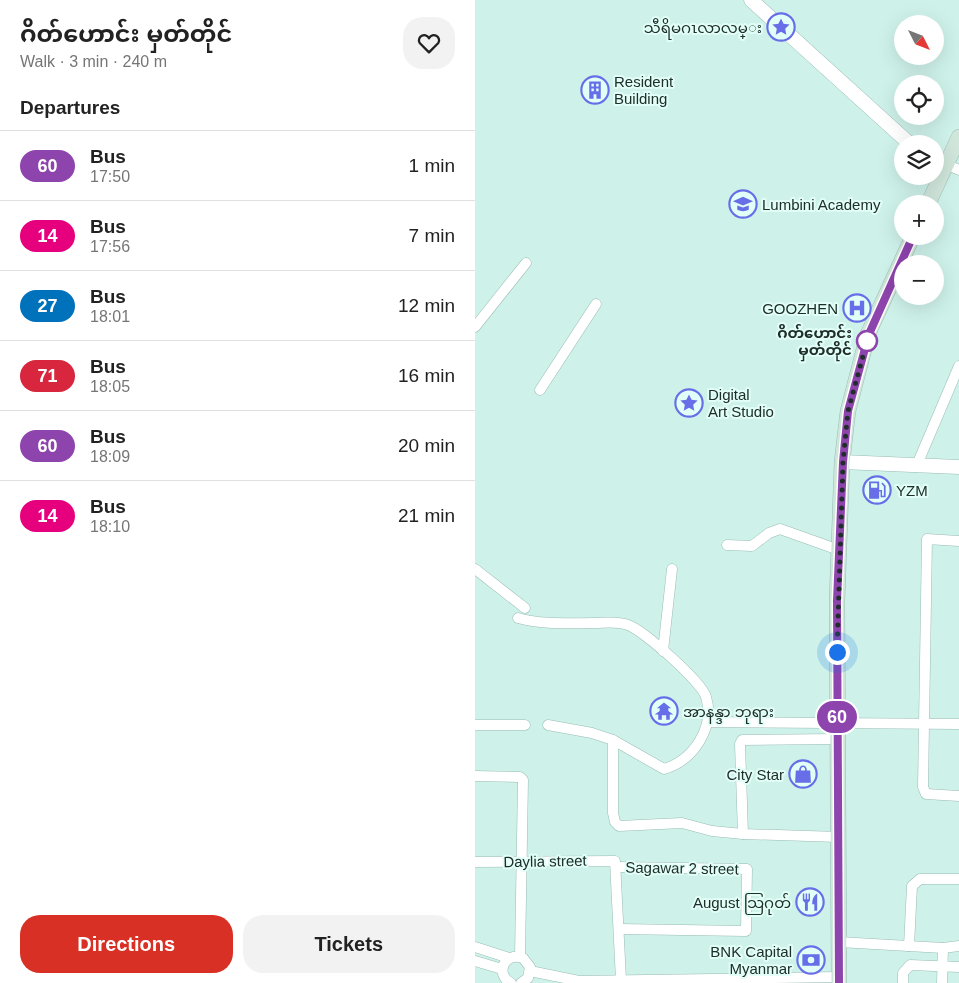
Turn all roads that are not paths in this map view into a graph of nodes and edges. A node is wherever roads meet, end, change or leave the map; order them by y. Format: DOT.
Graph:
graph roads {
  1 [pos="751,0"];
  2 [pos="900,135"];
  3 [pos="959,137"];
  4 [pos="946,168"];
  5 [pos="933,195"];
  6 [pos="909,245"];
  7 [pos="527,262"];
  8 [pos="596,304"];
  9 [pos="475,327"];
  10 [pos="959,366"];
  11 [pos="540,390"];
  12 [pos="843,462"];
  13 [pos="916,467"];
  14 [pos="959,467"];
  15 [pos="959,541"];
  16 [pos="727,545"];
  17 [pos="839,550"];
  18 [pos="475,569"];
  19 [pos="671,569"];
  20 [pos="525,608"];
  21 [pos="517,618"];
  22 [pos="663,651"];
  23 [pos="708,722"];
  24 [pos="837,722"];
  25 [pos="924,723"];
  26 [pos="959,724"];
  27 [pos="475,725"];
  28 [pos="525,725"];
  29 [pos="547,725"];
  30 [pos="837,739"];
  31 [pos="613,740"];
  32 [pos="475,776"];
  33 [pos="959,796"];
  34 [pos="743,834"];
  35 [pos="839,837"];
  36 [pos="475,862"];
  37 [pos="521,862"];
  38 [pos="616,864"];
  39 [pos="959,879"];
  40 [pos="619,929"];
  41 [pos="839,942"];
  42 [pos="909,946"];
  43 [pos="959,946"];
  44 [pos="475,947"];
  45 [pos="943,948"];
  46 [pos="514,957"];
  47 [pos="475,961"];
  48 [pos="942,966"];
  49 [pos="959,966"];
  50 [pos="502,969"];
  51 [pos="530,971"];
  52 [pos="621,980"];
  53 [pos="839,980"];
  54 [pos="745,981"];
  55 [pos="650,982"];
  56 [pos="676,982"];
  57 [pos="511,983"];
  58 [pos="522,983"];
  59 [pos="903,983"];
  60 [pos="942,983"];
  1 -- 2 [label="street"];
  3 -- 4 [label="main road"];
  4 -- 5 [label="main road"];
  6 -- 12 [label="main road"];
  7 -- 9 [label="street"];
  8 -- 11 [label="street"];
  10 -- 13 [label="street"];
  12 -- 13 [label="street"];
  12 -- 17 [label="main road"];
  13 -- 14 [label="street"];
  15 -- 25 [label="street"];
  16 -- 17 [label="street"];
  17 -- 24 [label="main road"];
  18 -- 20 [label="street"];
  19 -- 22 [label="street"];
  21 -- 22 [label="street"];
  22 -- 23 [label="street"];
  23 -- 24 [label="street"];
  23 -- 31 [label="street"];
  24 -- 25 [label="street"];
  24 -- 30 [label="main road"];
  25 -- 26 [label="street"];
  25 -- 33 [label="street"];
  27 -- 28 [label="street"];
  29 -- 31 [label="street"];
  30 -- 34 [label="street"];
  30 -- 35 [label="main road"];
  31 -- 34 [label="street"];
  32 -- 37 [label="street"];
  34 -- 35 [label="street"];
  35 -- 41 [label="main road"];
  36 -- 37 [label="street, Daylia street"];
  37 -- 38 [label="street, Daylia street"];
  37 -- 46 [label="street"];
  38 -- 40 [label="street"];
  38 -- 40 [label="street, Sagawar 2 street"];
  39 -- 42 [label="street"];
  40 -- 52 [label="street"];
  41 -- 42 [label="street"];
  41 -- 53 [label="main road"];
  42 -- 45 [label="street"];
  43 -- 45 [label="street"];
  44 -- 46 [label="street"];
  45 -- 48 [label="street"];
  46 -- 50 [label="street"];
  46 -- 51 [label="street"];
  47 -- 50 [label="street"];
  48 -- 49 [label="street"];
  48 -- 59 [label="street"];
  48 -- 60 [label="street"];
  50 -- 57 [label="street"];
  51 -- 52 [label="street"];
  51 -- 58 [label="street"];
  52 -- 55 [label="street"];
  53 -- 54 [label="street"];
  54 -- 56 [label="street"];
  55 -- 56 [label="street"];
}
